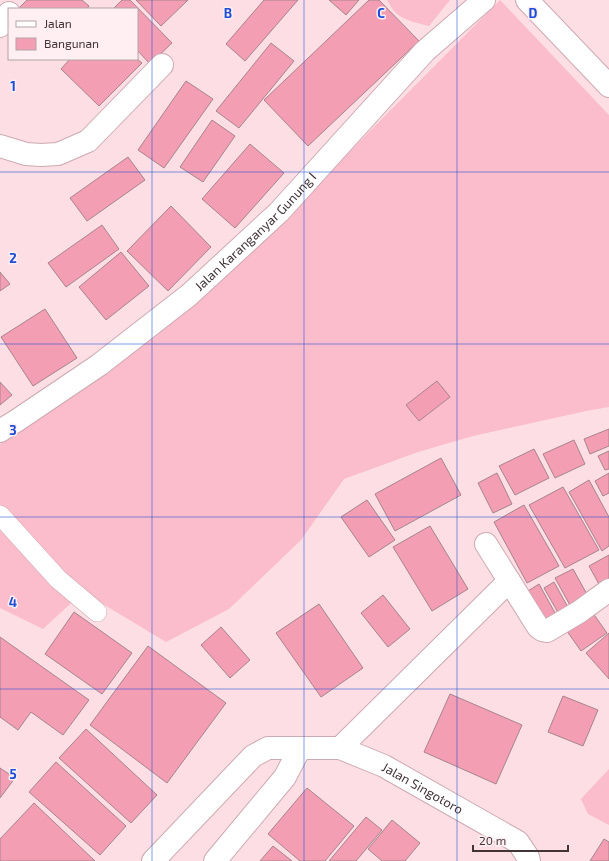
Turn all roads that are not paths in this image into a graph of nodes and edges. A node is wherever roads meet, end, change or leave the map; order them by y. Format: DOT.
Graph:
graph roads {
  1 [pos="484,0"];
  2 [pos="528,0"];
  3 [pos="8,15"];
  4 [pos="0,26"];
  5 [pos="162,65"];
  6 [pos="609,86"];
  7 [pos="0,146"];
  8 [pos="0,431"];
  9 [pos="0,515"];
  10 [pos="486,544"];
  11 [pos="509,581"];
  12 [pos="609,590"];
  13 [pos="97,612"];
  14 [pos="300,748"];
  15 [pos="340,748"];
  16 [pos="153,861"];
  17 [pos="215,861"];
  18 [pos="529,861"];
  1 -- 8 [label="street, Jalan Karanganyar Gunung I"];
  2 -- 6 [label="street"];
  3 -- 4 [label="street"];
  5 -- 7 [label="street"];
  9 -- 13 [label="lane"];
  10 -- 11 [label="street"];
  11 -- 12 [label="street"];
  11 -- 15 [label="street"];
  14 -- 15 [label="street, Jalan Singotoro"];
  14 -- 16 [label="street, Jalan Singotoro"];
  14 -- 17 [label="street"];
  15 -- 18 [label="street, Jalan Singotoro"];
}
